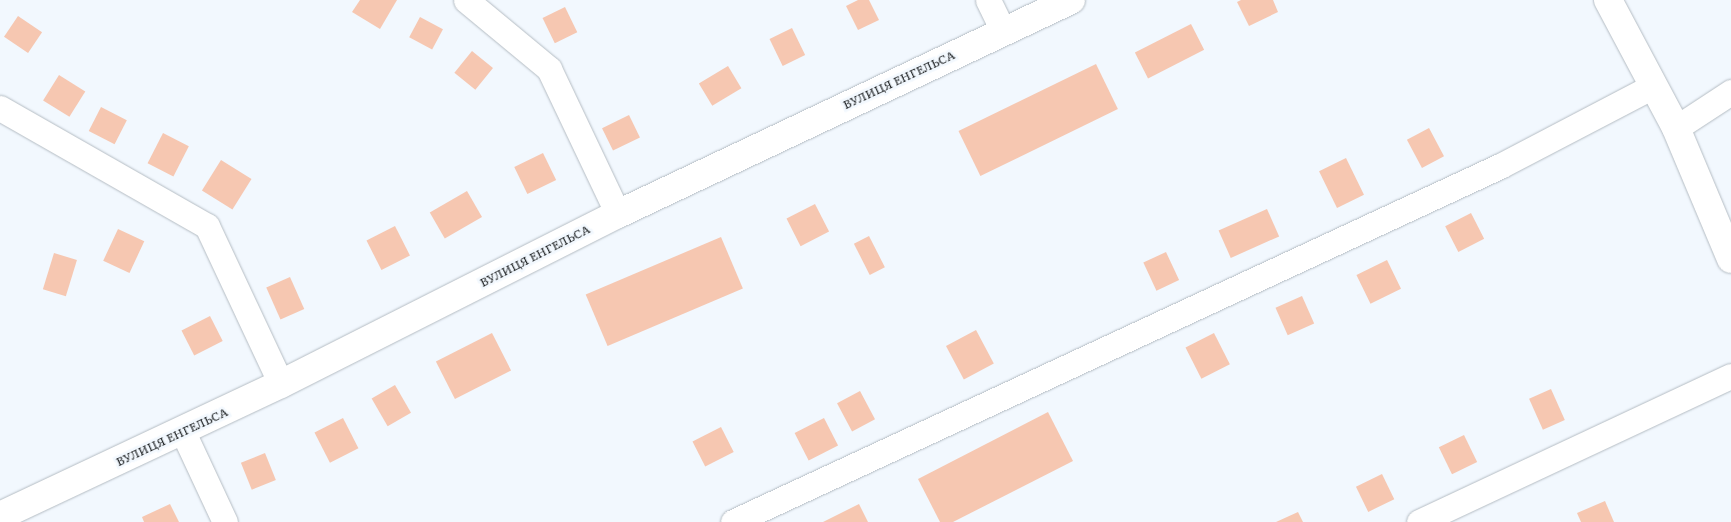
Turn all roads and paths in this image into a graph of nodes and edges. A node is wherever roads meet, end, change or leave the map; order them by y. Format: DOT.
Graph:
graph roads {
  1 [pos="466,0"];
  2 [pos="988,0"];
  3 [pos="1071,0"];
  4 [pos="1608,0"];
  5 [pos="1003,31"];
  6 [pos="1653,86"];
  7 [pos="1731,92"];
  8 [pos="0,108"];
  9 [pos="1676,128"];
  10 [pos="618,214"];
  11 [pos="1731,259"];
  12 [pos="1731,376"];
  13 [pos="281,384"];
  14 [pos="183,432"];
  15 [pos="0,516"];
  16 [pos="225,522"];
  17 [pos="733,522"];
  18 [pos="1419,522"];
  1 -- 10 [label="street"];
  2 -- 5 [label="street"];
  3 -- 5 [label="street, ВУЛИЦЯ ЕНГЕЛЬСА"];
  4 -- 6 [label="street"];
  5 -- 10 [label="street, ВУЛИЦЯ ЕНГЕЛЬСА"];
  6 -- 9 [label="street"];
  6 -- 17 [label="street"];
  7 -- 9 [label="street"];
  8 -- 13 [label="street"];
  9 -- 11 [label="street"];
  10 -- 13 [label="street, ВУЛИЦЯ ЕНГЕЛЬСА"];
  12 -- 18 [label="street"];
  13 -- 14 [label="street, ВУЛИЦЯ ЕНГЕЛЬСА"];
  14 -- 15 [label="street, ВУЛИЦЯ ЕНГЕЛЬСА"];
  14 -- 16 [label="street"];
}
